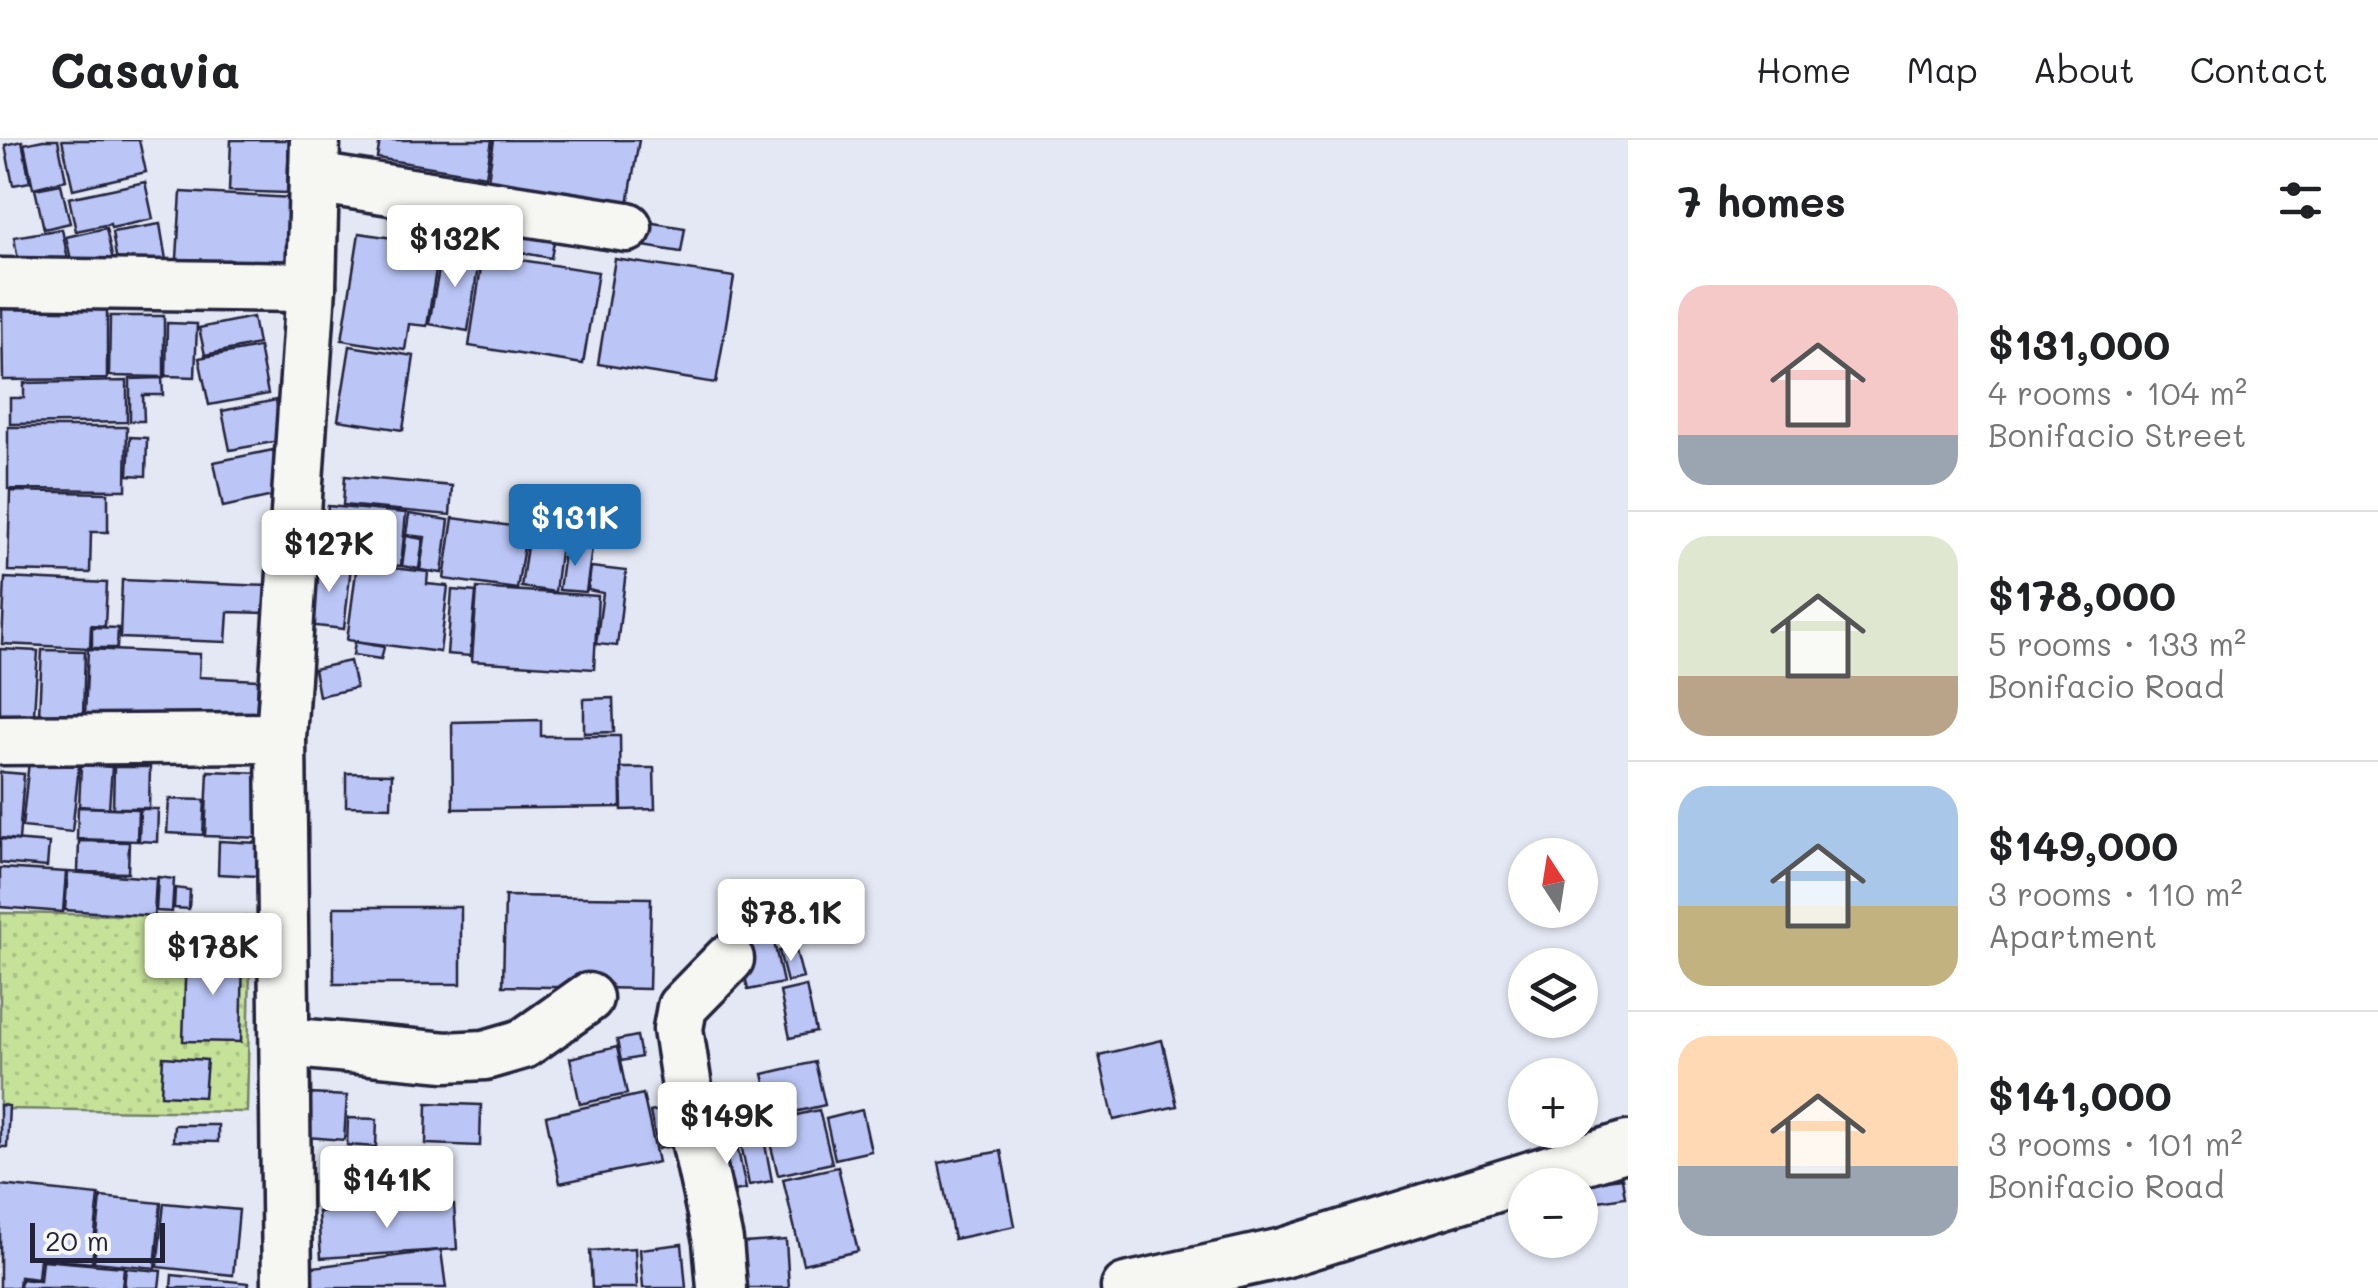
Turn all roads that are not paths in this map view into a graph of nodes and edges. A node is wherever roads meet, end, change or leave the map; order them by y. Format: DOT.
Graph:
graph roads {
  1 [pos="315,159"];
  2 [pos="628,227"];
  3 [pos="0,283"];
  4 [pos="310,288"];
  5 [pos="281,738"];
  6 [pos="0,740"];
  7 [pos="729,959"];
  8 [pos="588,998"];
  9 [pos="284,1042"];
  10 [pos="1628,1146"];
  11 [pos="1286,1270"];
  12 [pos="287,1288"];
  13 [pos="722,1288"];
  14 [pos="1126,1288"];
  1 -- 2 [label="street"];
  1 -- 4 [label="street"];
  3 -- 4 [label="street"];
  4 -- 5 [label="street"];
  5 -- 6 [label="street"];
  5 -- 9 [label="street"];
  7 -- 13 [label="street"];
  8 -- 9 [label="street"];
  9 -- 12 [label="street"];
  10 -- 11 [label="street"];
  11 -- 14 [label="street"];
}
